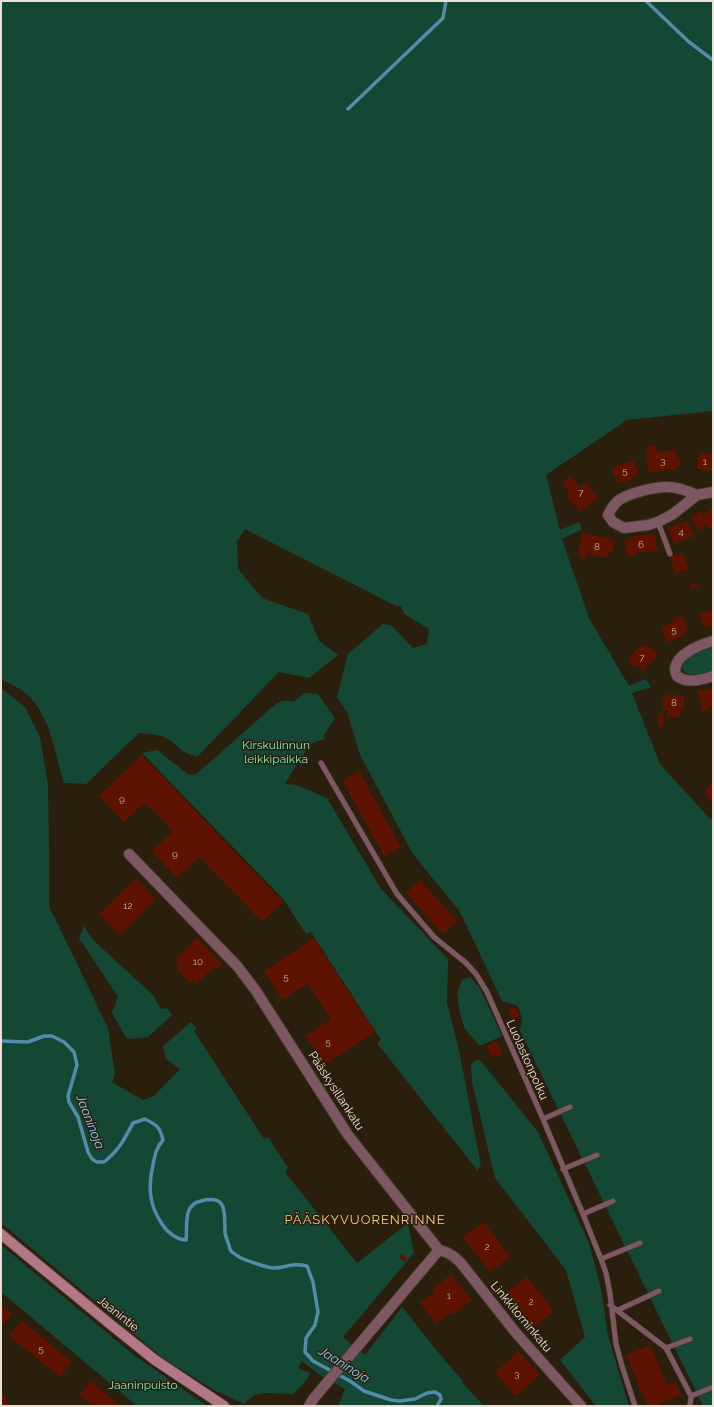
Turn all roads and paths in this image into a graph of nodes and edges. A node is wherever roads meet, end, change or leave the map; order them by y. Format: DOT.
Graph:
graph roads {
  1 [pos="713,492"];
  2 [pos="697,494"];
  3 [pos="658,522"];
  4 [pos="670,554"];
  5 [pos="713,641"];
  6 [pos="713,676"];
  7 [pos="321,763"];
  8 [pos="129,854"];
  9 [pos="570,1107"];
  10 [pos="543,1119"];
  11 [pos="596,1155"];
  12 [pos="563,1169"];
  13 [pos="613,1201"];
  14 [pos="583,1214"];
  15 [pos="1,1234"];
  16 [pos="640,1243"];
  17 [pos="439,1250"];
  18 [pos="601,1259"];
  19 [pos="659,1291"];
  20 [pos="610,1306"];
  21 [pos="618,1310"];
  22 [pos="690,1339"];
  23 [pos="666,1348"];
  24 [pos="713,1387"];
  25 [pos="691,1396"];
  26 [pos="311,1402"];
  27 [pos="224,1406"];
  28 [pos="581,1406"];
  29 [pos="635,1406"];
  30 [pos="690,1406"];
  1 -- 2 [label="street"];
  2 -- 3 [label="street"];
  2 -- 3 [label="street"];
  3 -- 4 [label="lane"];
  5 -- 6 [label="street"];
  7 -- 10 [label="lane, Luolastonpolku"];
  8 -- 17 [label="street, Pääskysillankatu"];
  9 -- 10 [label="lane"];
  10 -- 12 [label="lane, Luolastonpolku"];
  11 -- 12 [label="lane"];
  12 -- 14 [label="lane, Luolastonpolku"];
  13 -- 14 [label="lane"];
  14 -- 18 [label="lane, Luolastonpolku"];
  15 -- 27 [label="main road, Jaanintie"];
  16 -- 18 [label="lane"];
  17 -- 26 [label="street"];
  17 -- 28 [label="street, Linkkitorninkatu"];
  18 -- 20 [label="lane, Luolastonpolku"];
  19 -- 21 [label="lane"];
  20 -- 21 [label="lane"];
  20 -- 29 [label="lane, Luolastonpolku"];
  21 -- 23 [label="lane"];
  22 -- 23 [label="lane"];
  23 -- 25 [label="lane"];
  24 -- 25 [label="lane"];
  25 -- 30 [label="lane"];
}
